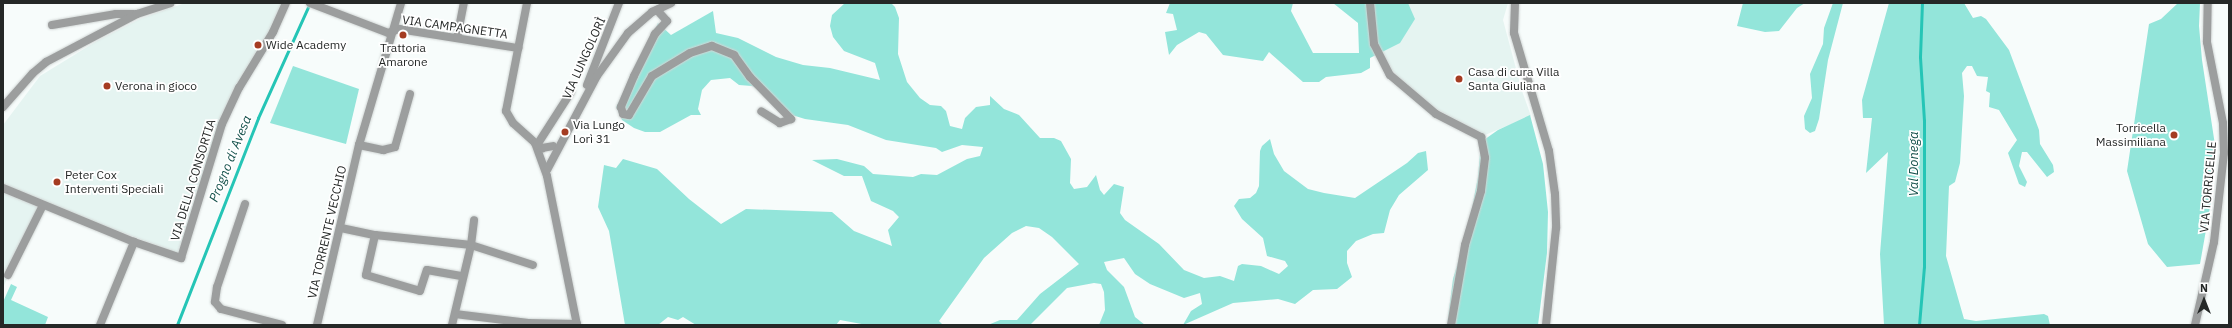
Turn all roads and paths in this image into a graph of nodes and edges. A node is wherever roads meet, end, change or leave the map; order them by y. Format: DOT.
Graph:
graph roads {
  1 [pos="170,3"];
  2 [pos="286,3"];
  3 [pos="310,3"];
  4 [pos="401,3"];
  5 [pos="464,3"];
  6 [pos="527,3"];
  7 [pos="619,3"];
  8 [pos="671,3"];
  9 [pos="1370,3"];
  10 [pos="1515,3"];
  11 [pos="2208,3"];
  12 [pos="326,6"];
  13 [pos="657,10"];
  14 [pos="137,14"];
  15 [pos="52,25"];
  16 [pos="391,32"];
  17 [pos="457,38"];
  18 [pos="518,48"];
  19 [pos="571,92"];
  20 [pos="410,94"];
  21 [pos="3,107"];
  22 [pos="761,110"];
  23 [pos="536,144"];
  24 [pos="359,145"];
  25 [pos="553,146"];
  26 [pos="547,173"];
  27 [pos="3,188"];
  28 [pos="245,204"];
  29 [pos="43,205"];
  30 [pos="474,220"];
  31 [pos="341,228"];
  32 [pos="375,235"];
  33 [pos="134,242"];
  34 [pos="471,246"];
  35 [pos="533,264"];
  36 [pos="8,275"];
  37 [pos="462,276"];
  38 [pos="455,314"];
  39 [pos="577,324"];
  40 [pos="100,325"];
  41 [pos="282,325"];
  42 [pos="317,325"];
  43 [pos="452,325"];
  44 [pos="1451,325"];
  45 [pos="1546,325"];
  46 [pos="2195,325"];
  1 -- 14 [label="street"];
  2 -- 33 [label="street, VIA DELLA CONSORTIA"];
  3 -- 12 [label="street"];
  4 -- 16 [label="street, VIA TORRENTE VECCHIO"];
  5 -- 17 [label="street"];
  6 -- 18 [label="street"];
  7 -- 25 [label="street, VIA LUNGOLORÌ"];
  8 -- 13 [label="street, VIA LUNGOLORÌ"];
  9 -- 44 [label="street"];
  10 -- 45 [label="street"];
  11 -- 46 [label="street, VIA TORRICELLE"];
  12 -- 16 [label="street"];
  13 -- 22 [label="street"];
  13 -- 26 [label="street, VIA LUNGOLORÌ"];
  14 -- 15 [label="street"];
  14 -- 21 [label="street"];
  16 -- 17 [label="street, VIA CAMPAGNETTA"];
  16 -- 24 [label="street, VIA TORRENTE VECCHIO"];
  17 -- 18 [label="street, VIA CAMPAGNETTA"];
  18 -- 23 [label="street"];
  19 -- 23 [label="street"];
  20 -- 24 [label="street"];
  23 -- 25 [label="street"];
  23 -- 26 [label="street"];
  24 -- 31 [label="street, VIA TORRENTE VECCHIO"];
  25 -- 26 [label="street, VIA LUNGOLORÌ"];
  26 -- 39 [label="street"];
  27 -- 29 [label="street, VIA DELLA CONSORTIA"];
  28 -- 41 [label="street"];
  29 -- 33 [label="street, VIA DELLA CONSORTIA"];
  29 -- 36 [label="street"];
  30 -- 34 [label="street"];
  31 -- 32 [label="street"];
  31 -- 42 [label="street, VIA TORRENTE VECCHIO"];
  32 -- 34 [label="street"];
  32 -- 37 [label="street"];
  33 -- 40 [label="street"];
  34 -- 35 [label="street"];
  34 -- 37 [label="street"];
  37 -- 38 [label="street"];
  38 -- 39 [label="street"];
  38 -- 43 [label="street"];
}
